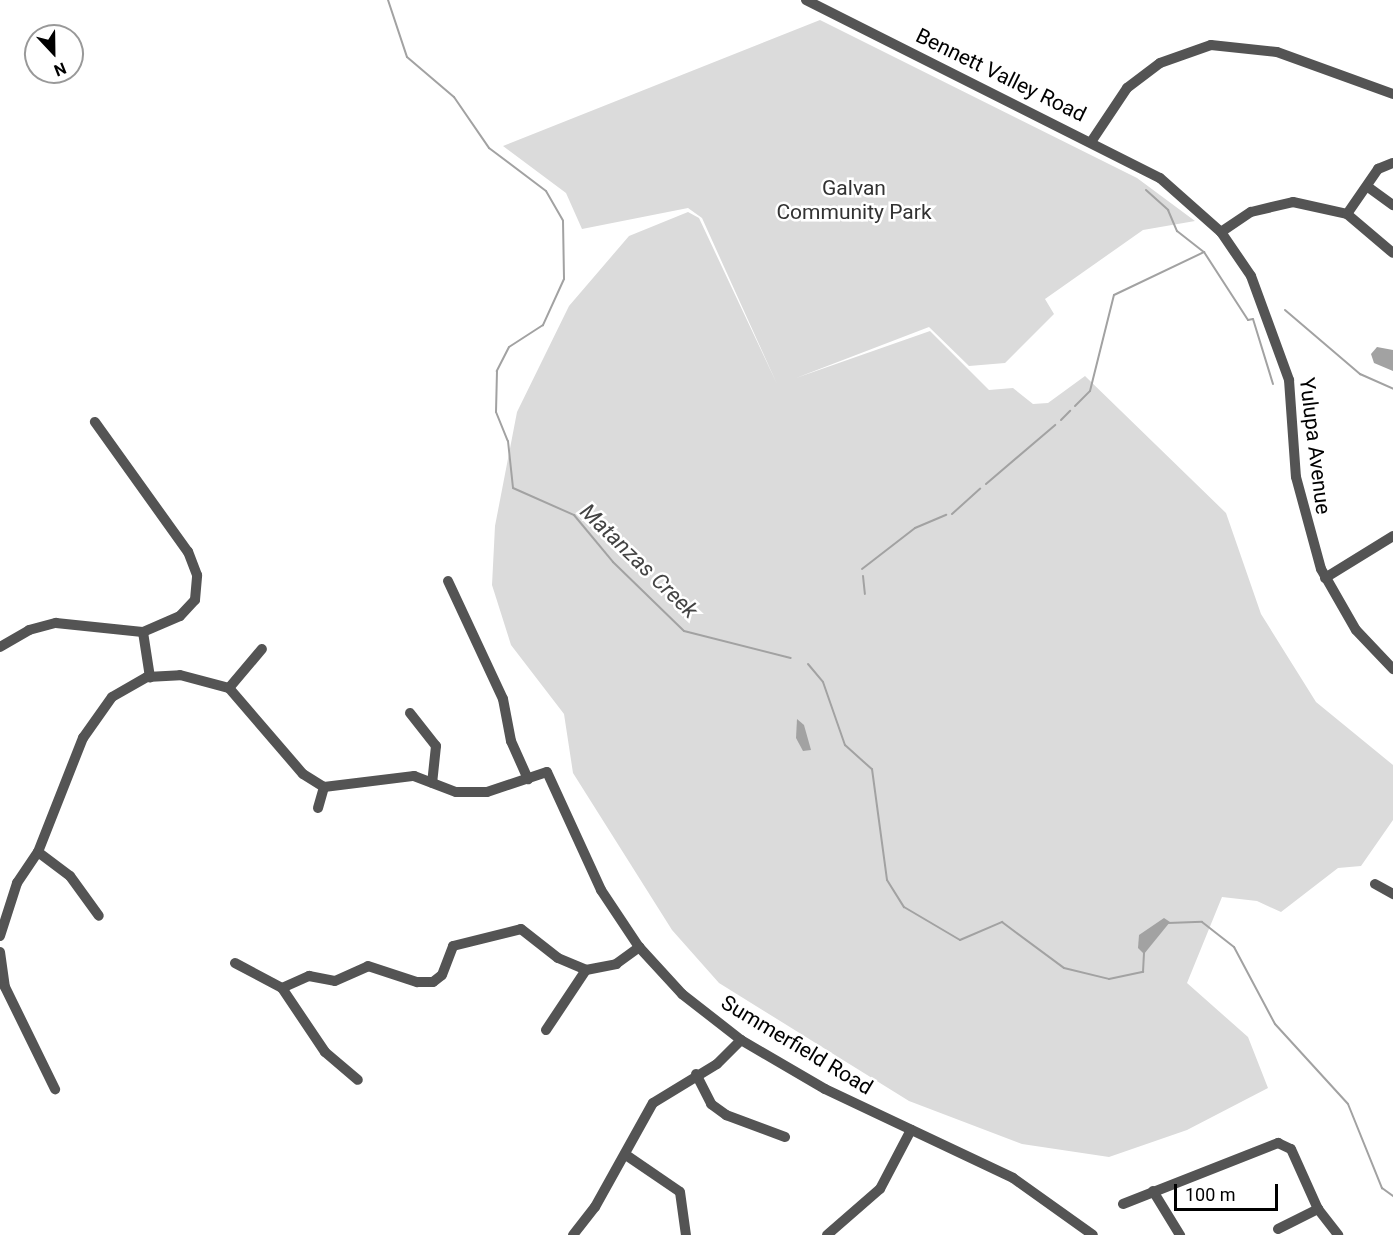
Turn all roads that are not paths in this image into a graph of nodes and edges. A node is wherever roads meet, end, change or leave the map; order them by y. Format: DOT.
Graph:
graph roads {
  1 [pos="806,0"];
  2 [pos="1393,94"];
  3 [pos="1091,142"];
  4 [pos="1393,163"];
  5 [pos="1368,187"];
  6 [pos="1393,206"];
  7 [pos="1347,214"];
  8 [pos="1221,232"];
  9 [pos="1393,253"];
  10 [pos="95,422"];
  11 [pos="1393,536"];
  12 [pos="1325,578"];
  13 [pos="448,580"];
  14 [pos="139,631"];
  15 [pos="0,647"];
  16 [pos="262,649"];
  17 [pos="1393,669"];
  18 [pos="148,672"];
  19 [pos="229,688"];
  20 [pos="410,713"];
  21 [pos="528,779"];
  22 [pos="432,783"];
  23 [pos="324,788"];
  24 [pos="318,808"];
  25 [pos="38,852"];
  26 [pos="1375,884"];
  27 [pos="1393,894"];
  28 [pos="99,916"];
  29 [pos="0,936"];
  30 [pos="639,948"];
  31 [pos="0,952"];
  32 [pos="235,963"];
  33 [pos="586,970"];
  34 [pos="282,988"];
  35 [pos="546,1030"];
  36 [pos="741,1040"];
  37 [pos="696,1074"];
  38 [pos="358,1080"];
  39 [pos="55,1089"];
  40 [pos="911,1131"];
  41 [pos="785,1137"];
  42 [pos="626,1155"];
  43 [pos="1153,1191"];
  44 [pos="1123,1204"];
  45 [pos="1318,1209"];
  46 [pos="1278,1229"];
  47 [pos="573,1235"];
  48 [pos="686,1235"];
  49 [pos="827,1235"];
  50 [pos="1092,1235"];
  51 [pos="1180,1235"];
  52 [pos="1338,1235"];
  1 -- 3 [label="street, Bennett Valley Road"];
  2 -- 3 [label="street, Bennett Valley Road"];
  3 -- 8 [label="street, Yulupa Avenue"];
  4 -- 5 [label="street"];
  5 -- 6 [label="street"];
  5 -- 7 [label="street"];
  7 -- 8 [label="street"];
  7 -- 9 [label="street"];
  8 -- 12 [label="street, Yulupa Avenue"];
  10 -- 14 [label="street"];
  11 -- 12 [label="street"];
  12 -- 17 [label="street, Yulupa Avenue"];
  13 -- 21 [label="street"];
  14 -- 15 [label="street"];
  14 -- 18 [label="street"];
  16 -- 19 [label="street"];
  18 -- 19 [label="street"];
  18 -- 25 [label="street"];
  19 -- 23 [label="street"];
  20 -- 22 [label="street"];
  21 -- 22 [label="street"];
  21 -- 30 [label="street, Summerfield Road"];
  22 -- 23 [label="street"];
  23 -- 24 [label="street"];
  25 -- 28 [label="street"];
  25 -- 29 [label="street"];
  26 -- 27 [label="street"];
  30 -- 33 [label="street"];
  30 -- 36 [label="street, Summerfield Road"];
  31 -- 39 [label="street"];
  32 -- 34 [label="street"];
  33 -- 34 [label="street"];
  33 -- 35 [label="street"];
  34 -- 38 [label="street"];
  36 -- 37 [label="street"];
  36 -- 40 [label="street, Summerfield Road"];
  37 -- 41 [label="street"];
  37 -- 42 [label="street"];
  40 -- 49 [label="street"];
  40 -- 50 [label="street, Summerfield Road"];
  42 -- 47 [label="street"];
  42 -- 48 [label="street"];
  43 -- 44 [label="street"];
  43 -- 45 [label="street"];
  43 -- 51 [label="street"];
  45 -- 46 [label="street"];
  45 -- 52 [label="street"];
}
